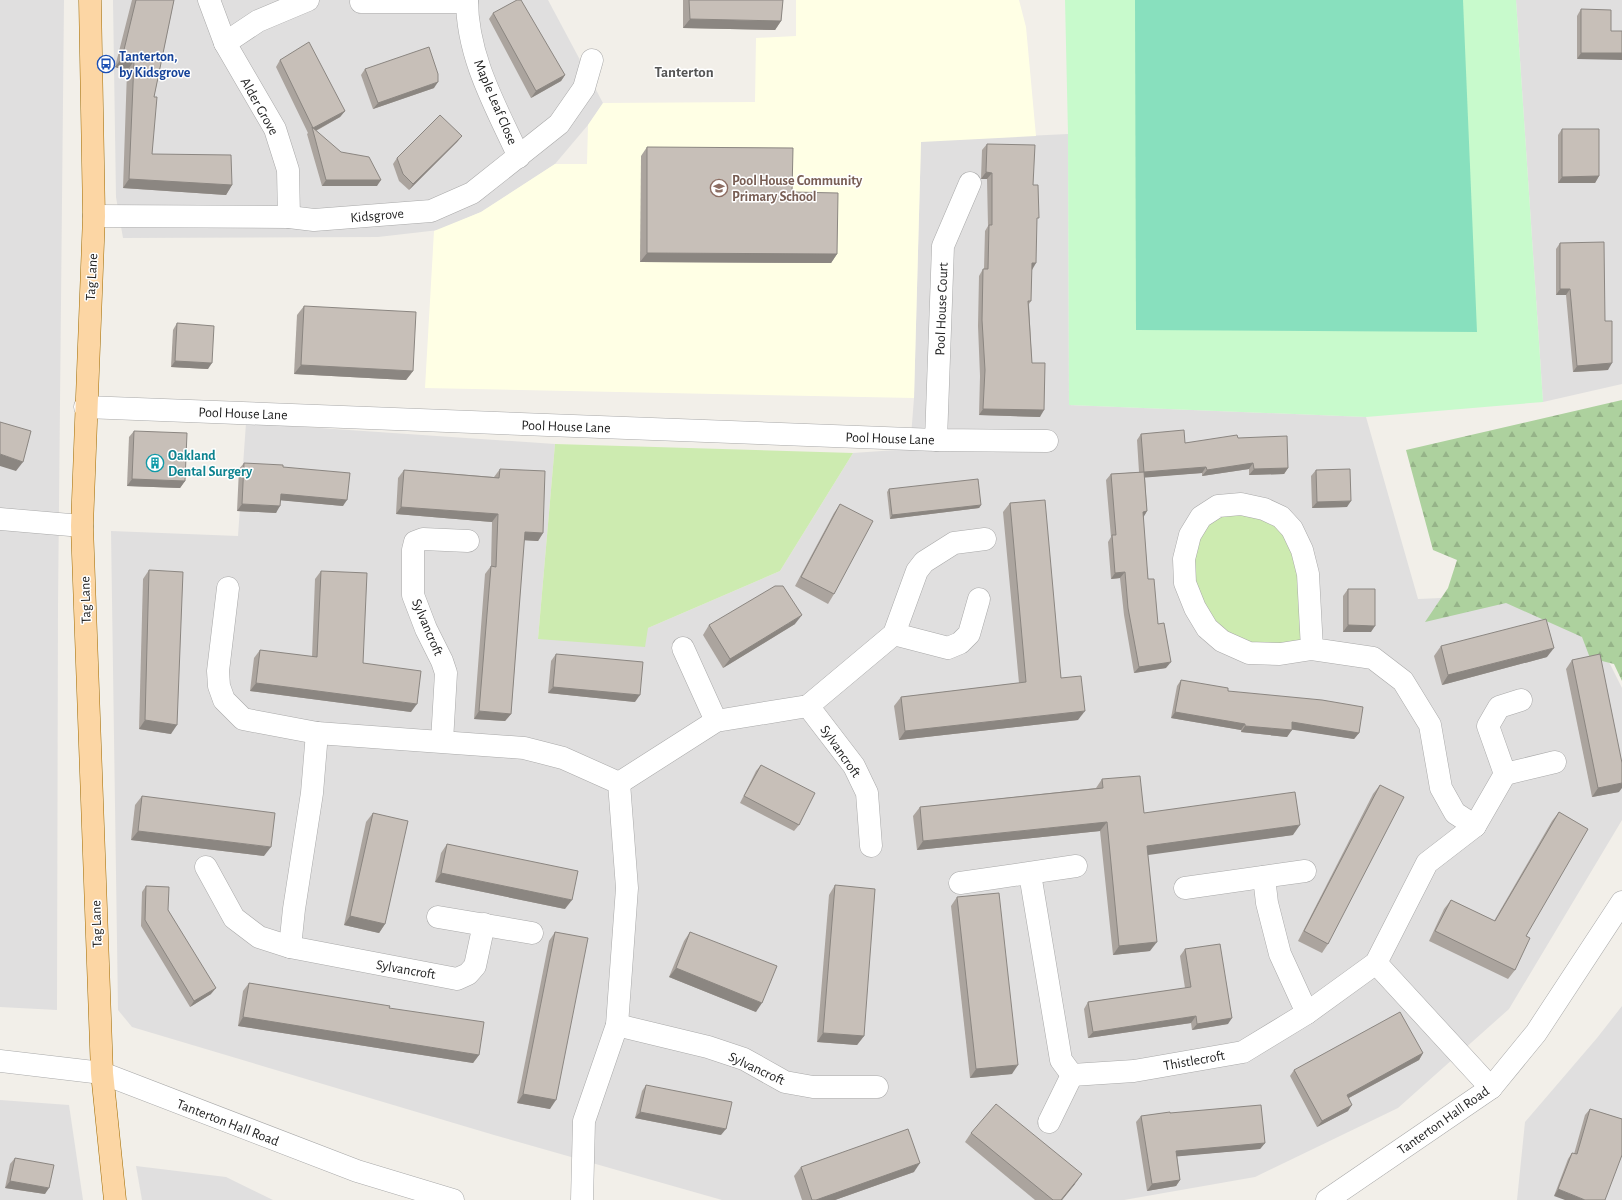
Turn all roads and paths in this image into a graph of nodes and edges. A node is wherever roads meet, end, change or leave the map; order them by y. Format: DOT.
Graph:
graph roads {
  1 [pos="90,0"];
  2 [pos="210,0"];
  3 [pos="308,0"];
  4 [pos="467,1"];
  5 [pos="361,2"];
  6 [pos="225,44"];
  7 [pos="592,60"];
  8 [pos="519,157"];
  9 [pos="970,183"];
  10 [pos="94,216"];
  11 [pos="289,217"];
  12 [pos="85,407"];
  13 [pos="936,440"];
  14 [pos="1047,441"];
  15 [pos="0,519"];
  16 [pos="82,526"];
  17 [pos="985,539"];
  18 [pos="468,541"];
  19 [pos="228,588"];
  20 [pos="979,599"];
  21 [pos="894,634"];
  22 [pos="683,648"];
  23 [pos="1312,649"];
  24 [pos="1521,700"];
  25 [pos="808,706"];
  26 [pos="716,721"];
  27 [pos="317,733"];
  28 [pos="442,741"];
  29 [pos="1555,762"];
  30 [pos="1505,774"];
  31 [pos="619,783"];
  32 [pos="1475,826"];
  33 [pos="871,846"];
  34 [pos="1076,866"];
  35 [pos="206,867"];
  36 [pos="1305,871"];
  37 [pos="1030,874"];
  38 [pos="1264,877"];
  39 [pos="960,883"];
  40 [pos="1185,888"];
  41 [pos="1622,902"];
  42 [pos="438,917"];
  43 [pos="484,924"];
  44 [pos="532,933"];
  45 [pos="290,947"];
  46 [pos="1376,963"];
  47 [pos="1307,1013"];
  48 [pos="617,1025"];
  49 [pos="0,1061"];
  50 [pos="102,1074"];
  51 [pos="1072,1075"];
  52 [pos="877,1087"];
  53 [pos="1492,1088"];
  54 [pos="1050,1122"];
  55 [pos="115,1200"];
  56 [pos="452,1200"];
  57 [pos="582,1200"];
  58 [pos="1327,1200"];
  1 -- 10 [label="main road, Tag Lane"];
  2 -- 6 [label="street, Alder Grove"];
  3 -- 6 [label="street"];
  4 -- 5 [label="street"];
  4 -- 8 [label="street, Maple Leaf Close"];
  6 -- 11 [label="street, Alder Grove"];
  7 -- 8 [label="street, Kidsgrove"];
  8 -- 11 [label="street, Kidsgrove"];
  9 -- 13 [label="street, Pool House Court"];
  10 -- 11 [label="street, Kidsgrove"];
  10 -- 12 [label="main road, Tag Lane"];
  12 -- 13 [label="street, Pool House Lane"];
  12 -- 16 [label="main road, Tag Lane"];
  13 -- 14 [label="street, Pool House Lane"];
  15 -- 16 [label="street"];
  16 -- 50 [label="main road, Tag Lane"];
  17 -- 21 [label="street"];
  18 -- 28 [label="street, Sylvancroft"];
  19 -- 27 [label="street"];
  20 -- 21 [label="street"];
  21 -- 25 [label="street"];
  22 -- 26 [label="street"];
  23 -- 23 [label="street"];
  23 -- 32 [label="street"];
  24 -- 30 [label="street"];
  25 -- 26 [label="street"];
  25 -- 33 [label="street, Sylvancroft"];
  26 -- 31 [label="street"];
  27 -- 28 [label="street"];
  27 -- 45 [label="street"];
  28 -- 31 [label="street"];
  29 -- 30 [label="street"];
  30 -- 32 [label="street, Thistlecroft"];
  31 -- 48 [label="street"];
  32 -- 46 [label="street, Thistlecroft"];
  34 -- 37 [label="street"];
  35 -- 45 [label="street, Sylvancroft"];
  36 -- 38 [label="street"];
  37 -- 39 [label="street"];
  37 -- 51 [label="street"];
  38 -- 40 [label="street"];
  38 -- 47 [label="street"];
  41 -- 53 [label="street, Tanterton Hall Road"];
  42 -- 43 [label="street"];
  43 -- 44 [label="street"];
  43 -- 45 [label="street, Sylvancroft"];
  46 -- 47 [label="street, Thistlecroft"];
  46 -- 53 [label="street"];
  47 -- 51 [label="street, Thistlecroft"];
  48 -- 52 [label="street, Sylvancroft"];
  48 -- 57 [label="street"];
  49 -- 50 [label="street, Tanterton Hall Road"];
  50 -- 55 [label="main road, Tag Lane"];
  50 -- 56 [label="street, Tanterton Hall Road"];
  51 -- 54 [label="street"];
  53 -- 58 [label="street, Tanterton Hall Road"];
}
